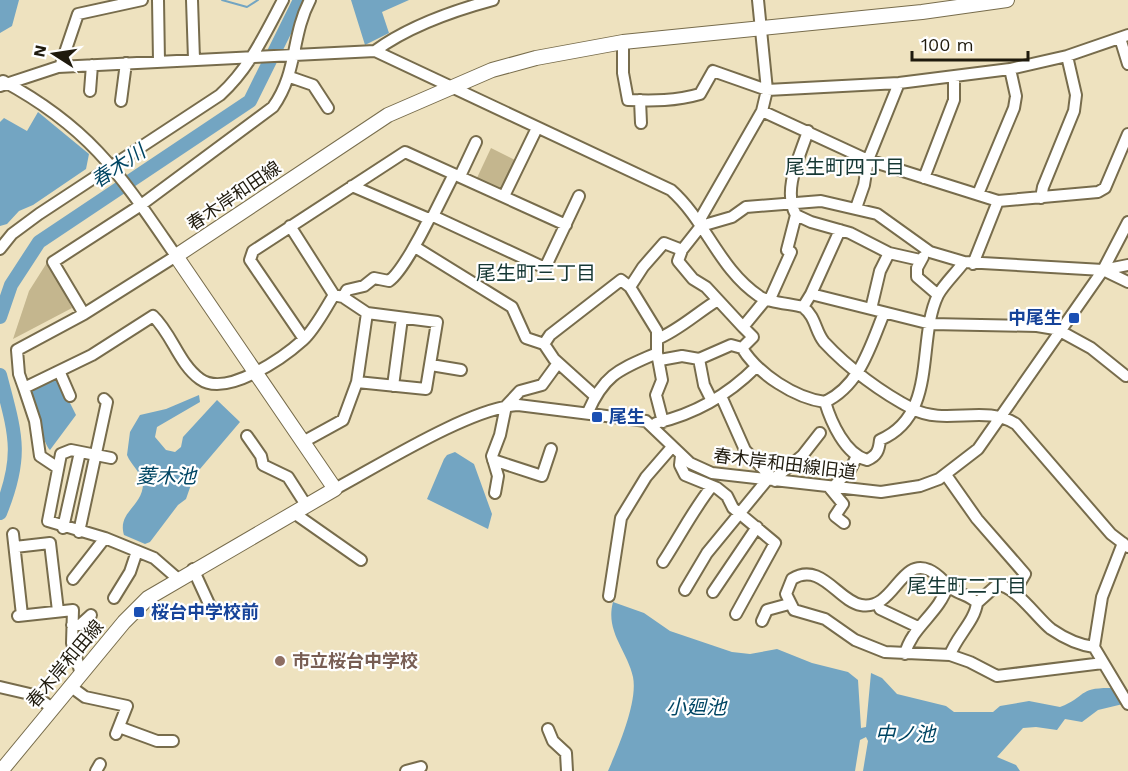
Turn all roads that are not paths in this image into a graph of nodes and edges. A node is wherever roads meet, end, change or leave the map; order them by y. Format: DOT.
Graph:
graph roads {
  1 [pos="142,0"];
  2 [pos="158,0"];
  3 [pos="192,0"];
  4 [pos="283,0"];
  5 [pos="310,0"];
  6 [pos="493,0"];
  7 [pos="758,0"];
  8 [pos="1007,0"];
  9 [pos="453,5"];
  10 [pos="759,29"];
  11 [pos="1124,36"];
  12 [pos="623,42"];
  13 [pos="375,51"];
  14 [pos="295,55"];
  15 [pos="252,57"];
  16 [pos="1067,57"];
  17 [pos="194,59"];
  18 [pos="159,61"];
  19 [pos="126,63"];
  20 [pos="92,64"];
  21 [pos="1128,64"];
  22 [pos="60,67"];
  23 [pos="1010,69"];
  24 [pos="954,76"];
  25 [pos="290,77"];
  26 [pos="2,83"];
  27 [pos="899,83"];
  28 [pos="450,86"];
  29 [pos="767,90"];
  30 [pos="90,91"];
  31 [pos="640,100"];
  32 [pos="122,102"];
  33 [pos="328,108"];
  34 [pos="762,111"];
  35 [pos="641,123"];
  36 [pos="537,128"];
  37 [pos="808,131"];
  38 [pos="1128,134"];
  39 [pos="476,142"];
  40 [pos="868,160"];
  41 [pos="111,164"];
  42 [pos="457,175"];
  43 [pos="924,178"];
  44 [pos="352,186"];
  45 [pos="978,194"];
  46 [pos="504,196"];
  47 [pos="579,196"];
  48 [pos="1041,198"];
  49 [pos="999,201"];
  50 [pos="790,204"];
  51 [pos="141,205"];
  52 [pos="856,208"];
  53 [pos="796,215"];
  54 [pos="431,218"];
  55 [pos="1128,222"];
  56 [pos="700,223"];
  57 [pos="566,225"];
  58 [pos="290,226"];
  59 [pos="840,230"];
  60 [pos="415,247"];
  61 [pos="0,249"];
  62 [pos="682,250"];
  63 [pos="928,251"];
  64 [pos="889,253"];
  65 [pos="176,256"];
  66 [pos="920,261"];
  67 [pos="968,263"];
  68 [pos="1128,265"];
  69 [pos="1102,270"];
  70 [pos="1128,282"];
  71 [pos="630,287"];
  72 [pos="811,294"];
  73 [pos="938,295"];
  74 [pos="339,296"];
  75 [pos="768,299"];
  76 [pos="718,300"];
  77 [pos="803,307"];
  78 [pos="871,309"];
  79 [pos="367,313"];
  80 [pos="884,313"];
  81 [pos="84,314"];
  82 [pos="402,318"];
  83 [pos="930,324"];
  84 [pos="743,327"];
  85 [pos="1061,331"];
  86 [pos="304,339"];
  87 [pos="657,339"];
  88 [pos="544,344"];
  89 [pos="742,348"];
  90 [pos="659,357"];
  91 [pos="699,359"];
  92 [pos="558,363"];
  93 [pos="431,365"];
  94 [pos="756,367"];
  95 [pos="461,370"];
  96 [pos="60,373"];
  97 [pos="255,373"];
  98 [pos="858,373"];
  99 [pos="1126,376"];
  100 [pos="357,382"];
  101 [pos="393,386"];
  102 [pos="24,388"];
  103 [pos="70,396"];
  104 [pos="595,396"];
  105 [pos="716,398"];
  106 [pos="104,399"];
  107 [pos="825,402"];
  108 [pos="506,406"];
  109 [pos="912,409"];
  110 [pos="588,412"];
  111 [pos="1002,416"];
  112 [pos="663,422"];
  113 [pos="650,425"];
  114 [pos="820,433"];
  115 [pos="247,436"];
  116 [pos="303,442"];
  117 [pos="672,447"];
  118 [pos="551,448"];
  119 [pos="80,452"];
  120 [pos="96,454"];
  121 [pos="681,456"];
  122 [pos="857,456"];
  123 [pos="111,458"];
  124 [pos="493,460"];
  125 [pos="58,468"];
  126 [pos="946,475"];
  127 [pos="772,480"];
  128 [pos="712,486"];
  129 [pos="831,487"];
  130 [pos="334,489"];
  131 [pos="495,493"];
  132 [pos="306,505"];
  133 [pos="740,512"];
  134 [pos="294,513"];
  135 [pos="844,523"];
  136 [pos="757,527"];
  137 [pos="63,528"];
  138 [pos="79,532"];
  139 [pos="13,534"];
  140 [pos="105,538"];
  141 [pos="1125,545"];
  142 [pos="15,547"];
  143 [pos="137,551"];
  144 [pos="361,560"];
  145 [pos="663,562"];
  146 [pos="193,569"];
  147 [pos="177,578"];
  148 [pos="73,579"];
  149 [pos="948,585"];
  150 [pos="685,590"];
  151 [pos="713,592"];
  152 [pos="1014,593"];
  153 [pos="609,596"];
  154 [pos="114,598"];
  155 [pos="977,603"];
  156 [pos="789,604"];
  157 [pos="878,604"];
  158 [pos="210,606"];
  159 [pos="58,611"];
  160 [pos="736,614"];
  161 [pos="91,615"];
  162 [pos="762,621"];
  163 [pos="72,625"];
  164 [pos="918,627"];
  165 [pos="1094,647"];
  166 [pos="905,654"];
  167 [pos="950,655"];
  168 [pos="1103,663"];
  169 [pos="81,674"];
  170 [pos="70,686"];
  171 [pos="0,687"];
  172 [pos="1128,704"];
  173 [pos="52,708"];
  174 [pos="548,729"];
  175 [pos="173,741"];
  176 [pos="421,767"];
  177 [pos="1,771"];
  178 [pos="406,771"];
  179 [pos="567,771"];
  1 -- 22 [label="street"];
  2 -- 18 [label="street"];
  3 -- 17 [label="street"];
  4 -- 15 [label="street"];
  5 -- 14 [label="street"];
  6 -- 9 [label="street"];
  7 -- 10 [label="street"];
  8 -- 10 [label="main road, 春木岸和田線"];
  9 -- 13 [label="street"];
  10 -- 12 [label="main road, 春木岸和田線"];
  10 -- 29 [label="street"];
  11 -- 16 [label="street"];
  11 -- 21 [label="street"];
  12 -- 28 [label="main road, 春木岸和田線"];
  12 -- 31 [label="street"];
  13 -- 14 [label="street"];
  13 -- 28 [label="street"];
  14 -- 15 [label="street"];
  14 -- 25 [label="street"];
  15 -- 17 [label="street"];
  15 -- 41 [label="street"];
  16 -- 23 [label="street"];
  16 -- 48 [label="street"];
  17 -- 18 [label="street"];
  18 -- 19 [label="street"];
  19 -- 20 [label="street"];
  19 -- 32 [label="street"];
  20 -- 22 [label="street"];
  20 -- 30 [label="street"];
  22 -- 26 [label="street"];
  23 -- 24 [label="street"];
  23 -- 45 [label="street"];
  24 -- 27 [label="street"];
  24 -- 43 [label="street"];
  25 -- 33 [label="street"];
  25 -- 51 [label="street"];
  26 -- 41 [label="street"];
  27 -- 29 [label="street"];
  27 -- 40 [label="street"];
  28 -- 36 [label="street"];
  28 -- 65 [label="main road, 春木岸和田線"];
  29 -- 31 [label="street"];
  29 -- 34 [label="street"];
  31 -- 35 [label="street"];
  34 -- 37 [label="street"];
  34 -- 56 [label="street"];
  36 -- 46 [label="street"];
  36 -- 56 [label="street"];
  37 -- 40 [label="street"];
  37 -- 50 [label="street"];
  38 -- 48 [label="street"];
  39 -- 42 [label="street"];
  40 -- 43 [label="street"];
  40 -- 52 [label="street"];
  41 -- 51 [label="street"];
  41 -- 61 [label="street"];
  42 -- 44 [label="street"];
  42 -- 46 [label="street"];
  42 -- 54 [label="street"];
  43 -- 45 [label="street"];
  44 -- 54 [label="street"];
  44 -- 58 [label="street"];
  45 -- 49 [label="street"];
  46 -- 57 [label="street"];
  47 -- 57 [label="street"];
  48 -- 49 [label="street"];
  49 -- 67 [label="street"];
  50 -- 52 [label="street"];
  50 -- 53 [label="street"];
  50 -- 56 [label="street"];
  51 -- 65 [label="street"];
  51 -- 81 [label="street"];
  52 -- 63 [label="street"];
  53 -- 59 [label="street"];
  53 -- 75 [label="street"];
  54 -- 57 [label="street"];
  54 -- 60 [label="street"];
  55 -- 69 [label="street, 春木岸和田線旧道"];
  56 -- 62 [label="street"];
  56 -- 75 [label="street"];
  58 -- 74 [label="street"];
  58 -- 86 [label="street"];
  59 -- 64 [label="street"];
  59 -- 72 [label="street"];
  60 -- 74 [label="street"];
  60 -- 88 [label="street"];
  62 -- 71 [label="street"];
  62 -- 76 [label="street"];
  63 -- 66 [label="street"];
  63 -- 67 [label="street"];
  64 -- 66 [label="street"];
  64 -- 78 [label="street"];
  65 -- 81 [label="street"];
  65 -- 97 [label="main road"];
  66 -- 73 [label="street"];
  67 -- 69 [label="street"];
  67 -- 73 [label="street"];
  68 -- 69 [label="street"];
  69 -- 70 [label="street"];
  69 -- 85 [label="street, 春木岸和田線旧道"];
  71 -- 87 [label="street"];
  71 -- 88 [label="street"];
  72 -- 77 [label="street"];
  72 -- 78 [label="street"];
  73 -- 83 [label="street"];
  74 -- 79 [label="street"];
  74 -- 86 [label="street"];
  75 -- 77 [label="street"];
  75 -- 84 [label="street"];
  76 -- 84 [label="street"];
  76 -- 87 [label="street"];
  77 -- 98 [label="street"];
  78 -- 80 [label="street"];
  79 -- 82 [label="street"];
  79 -- 100 [label="street"];
  80 -- 83 [label="street"];
  80 -- 98 [label="street"];
  81 -- 102 [label="street"];
  82 -- 93 [label="street"];
  82 -- 101 [label="street"];
  83 -- 85 [label="street"];
  83 -- 109 [label="street"];
  84 -- 89 [label="street"];
  85 -- 99 [label="street"];
  85 -- 111 [label="street, 春木岸和田線旧道"];
  86 -- 97 [label="street"];
  87 -- 90 [label="street"];
  88 -- 92 [label="street"];
  89 -- 91 [label="street"];
  89 -- 94 [label="street"];
  90 -- 91 [label="street"];
  90 -- 104 [label="street"];
  90 -- 112 [label="street"];
  91 -- 105 [label="street"];
  92 -- 104 [label="street"];
  92 -- 108 [label="street"];
  93 -- 95 [label="street"];
  93 -- 101 [label="street"];
  94 -- 105 [label="street"];
  94 -- 107 [label="street"];
  96 -- 97 [label="street"];
  96 -- 102 [label="street"];
  96 -- 103 [label="street"];
  97 -- 116 [label="main road"];
  98 -- 107 [label="street"];
  98 -- 109 [label="street"];
  100 -- 101 [label="street"];
  100 -- 116 [label="street"];
  102 -- 125 [label="street"];
  104 -- 110 [label="street"];
  105 -- 112 [label="street"];
  105 -- 127 [label="street"];
  106 -- 120 [label="street"];
  107 -- 122 [label="street"];
  108 -- 110 [label="street, 春木岸和田線旧道"];
  108 -- 124 [label="street"];
  108 -- 130 [label="street, 春木岸和田線旧道"];
  109 -- 111 [label="street"];
  109 -- 122 [label="street"];
  110 -- 113 [label="street, 春木岸和田線旧道"];
  111 -- 126 [label="street, 春木岸和田線旧道"];
  111 -- 141 [label="street"];
  112 -- 113 [label="street"];
  113 -- 117 [label="street, 春木岸和田線旧道"];
  114 -- 127 [label="street"];
  115 -- 132 [label="street"];
  116 -- 130 [label="main road"];
  117 -- 121 [label="street, 春木岸和田線旧道"];
  117 -- 153 [label="street"];
  118 -- 124 [label="street"];
  119 -- 120 [label="street"];
  119 -- 125 [label="street"];
  119 -- 137 [label="street"];
  120 -- 123 [label="street"];
  120 -- 138 [label="street"];
  121 -- 127 [label="street, 春木岸和田線旧道"];
  121 -- 128 [label="street"];
  122 -- 129 [label="street"];
  124 -- 131 [label="street"];
  125 -- 137 [label="street"];
  126 -- 129 [label="street, 春木岸和田線旧道"];
  126 -- 152 [label="street"];
  127 -- 129 [label="street, 春木岸和田線旧道"];
  127 -- 133 [label="street"];
  128 -- 133 [label="street"];
  128 -- 145 [label="street"];
  129 -- 135 [label="street"];
  130 -- 132 [label="main road, 春木岸和田線"];
  132 -- 134 [label="main road, 春木岸和田線"];
  133 -- 136 [label="street"];
  133 -- 150 [label="street"];
  134 -- 144 [label="street"];
  134 -- 146 [label="main road, 春木岸和田線"];
  136 -- 151 [label="street"];
  136 -- 160 [label="street"];
  137 -- 138 [label="street"];
  138 -- 140 [label="street"];
  139 -- 142 [label="street"];
  140 -- 143 [label="street"];
  140 -- 148 [label="street"];
  141 -- 165 [label="street"];
  142 -- 159 [label="street"];
  142 -- 159 [label="street"];
  143 -- 147 [label="street"];
  143 -- 154 [label="street"];
  146 -- 147 [label="main road, 春木岸和田線"];
  146 -- 158 [label="street"];
  147 -- 169 [label="main road, 春木岸和田線"];
  149 -- 155 [label="street"];
  149 -- 157 [label="street"];
  149 -- 164 [label="street"];
  152 -- 155 [label="street"];
  152 -- 165 [label="street"];
  155 -- 167 [label="street"];
  156 -- 157 [label="street"];
  156 -- 162 [label="street"];
  156 -- 166 [label="street"];
  157 -- 164 [label="street"];
  159 -- 163 [label="street"];
  161 -- 163 [label="street"];
  163 -- 169 [label="street"];
  164 -- 166 [label="street"];
  165 -- 168 [label="street"];
  166 -- 167 [label="street"];
  167 -- 168 [label="street"];
  168 -- 172 [label="street"];
  169 -- 170 [label="main road, 春木岸和田線"];
  170 -- 173 [label="main road, 春木岸和田線"];
  170 -- 175 [label="street"];
  171 -- 173 [label="street"];
  173 -- 177 [label="main road, 春木岸和田線"];
  174 -- 179 [label="street"];
  176 -- 178 [label="street"];
}
